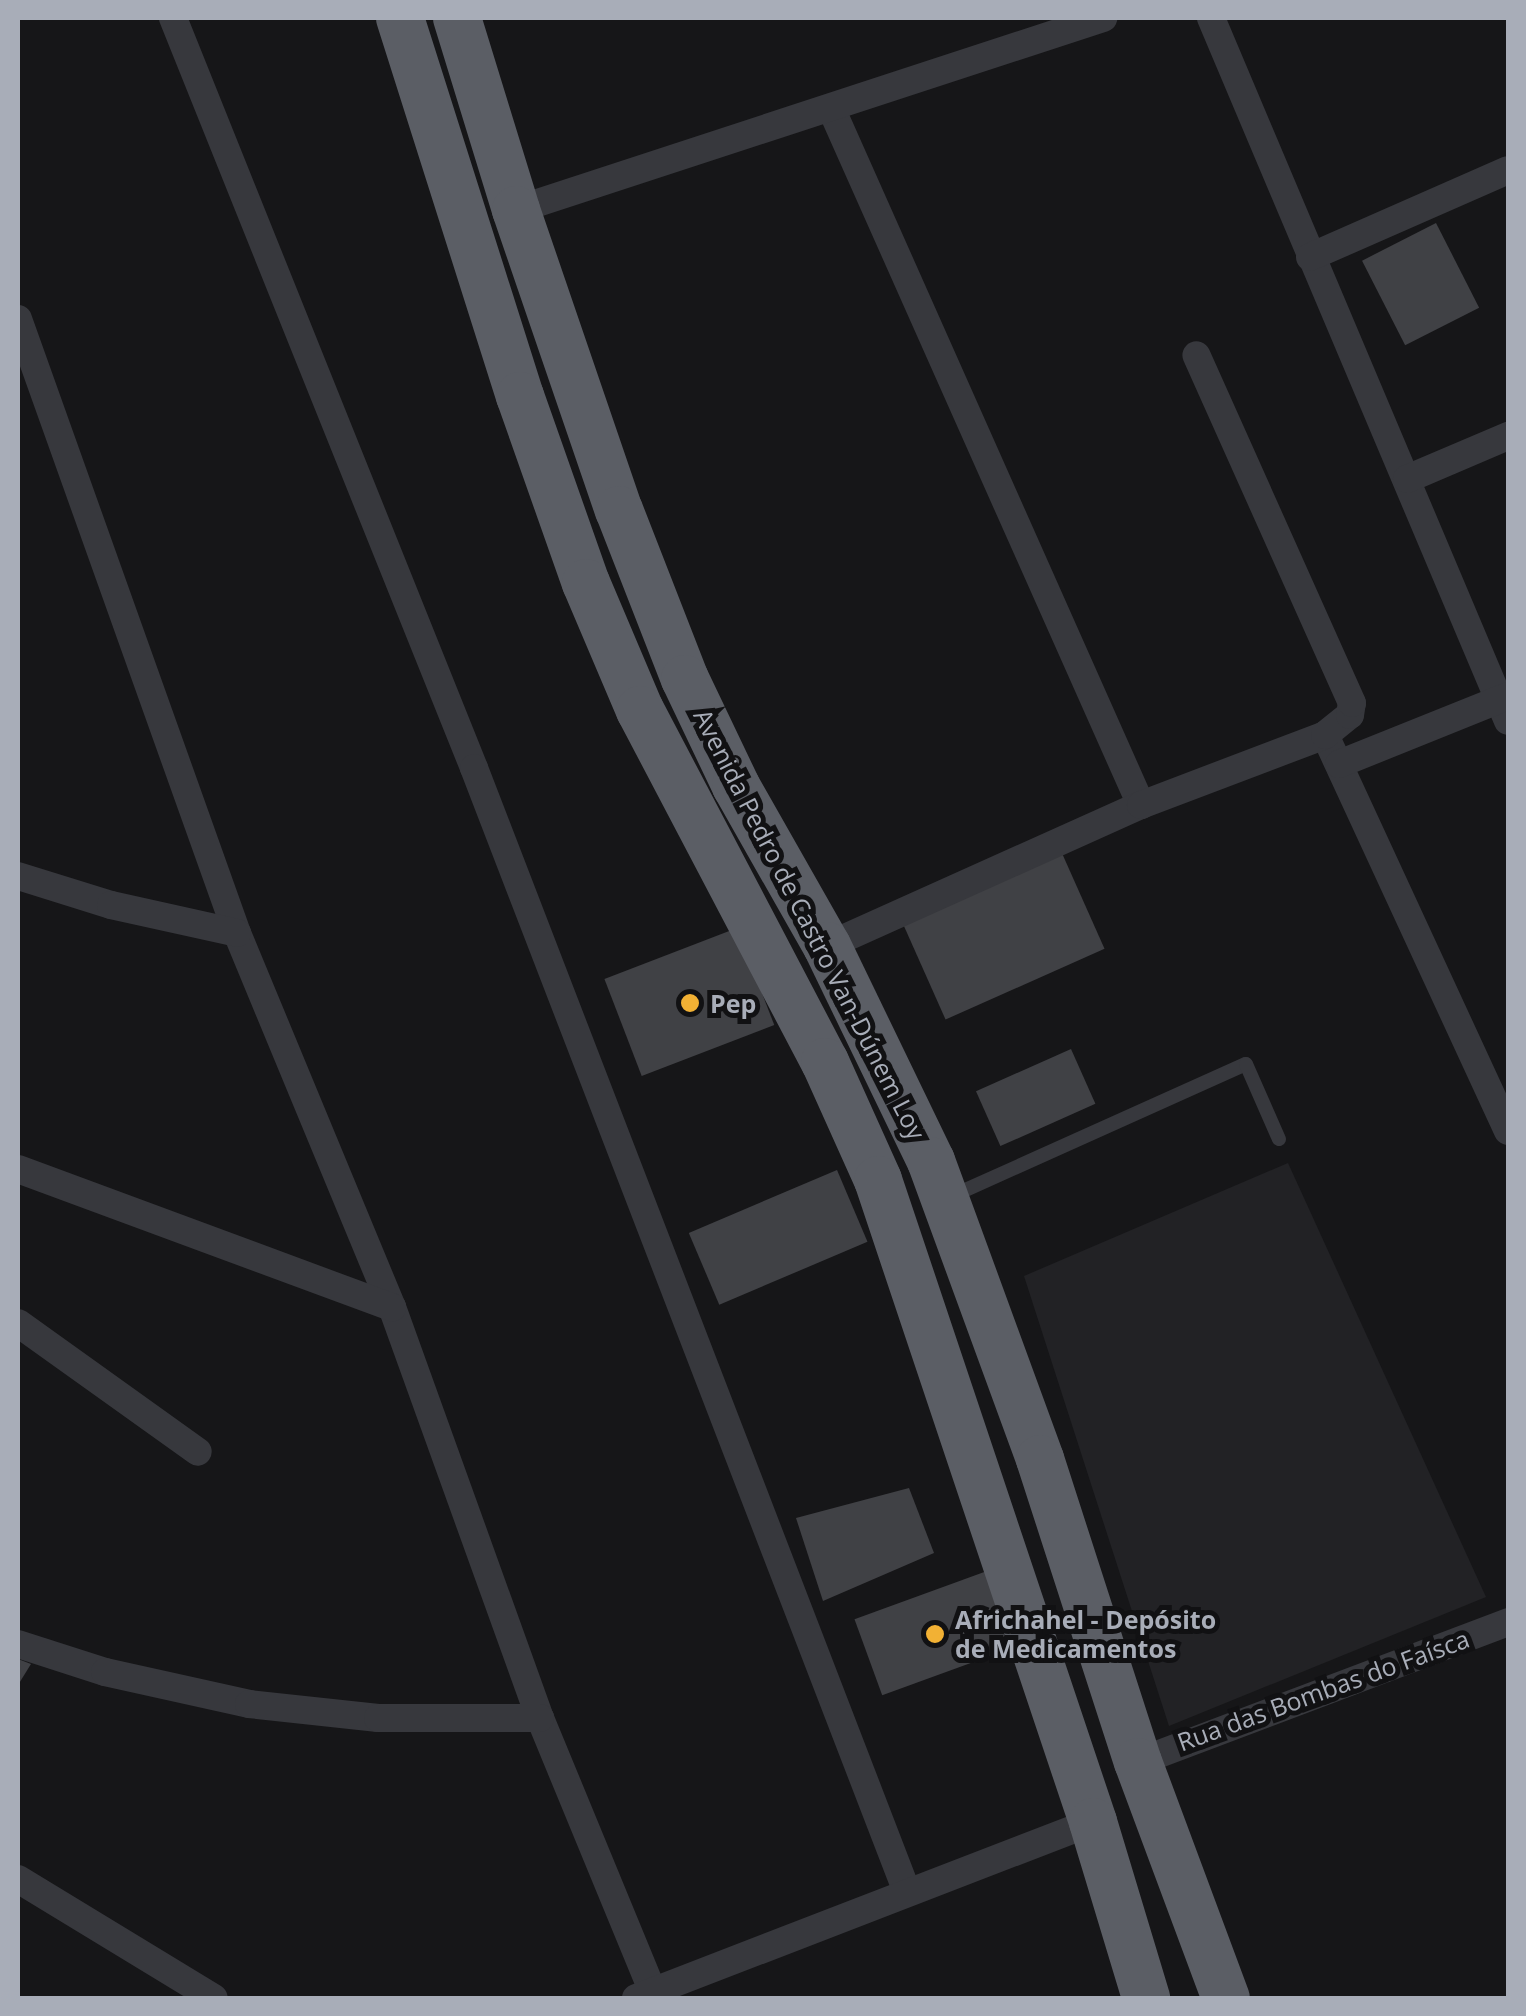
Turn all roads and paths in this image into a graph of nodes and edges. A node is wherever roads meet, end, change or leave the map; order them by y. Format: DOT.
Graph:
graph roads {
  1 [pos="172,18"];
  2 [pos="400,18"];
  3 [pos="457,18"];
  4 [pos="1103,18"];
  5 [pos="1220,21"];
  6 [pos="831,108"];
  7 [pos="1508,170"];
  8 [pos="516,210"];
  9 [pos="1310,257"];
  10 [pos="18,319"];
  11 [pos="1196,356"];
  12 [pos="1508,436"];
  13 [pos="1406,479"];
  14 [pos="1505,706"];
  15 [pos="1324,735"];
  16 [pos="1339,764"];
  17 [pos="1141,805"];
  18 [pos="18,876"];
  19 [pos="237,933"];
  20 [pos="827,946"];
  21 [pos="1508,1130"];
  22 [pos="1279,1139"];
  23 [pos="18,1169"];
  24 [pos="945,1199"];
  25 [pos="392,1307"];
  26 [pos="18,1323"];
  27 [pos="198,1452"];
  28 [pos="1508,1622"];
  29 [pos="18,1644"];
  30 [pos="540,1718"];
  31 [pos="1138,1762"];
  32 [pos="1093,1822"];
  33 [pos="18,1879"];
  34 [pos="907,1892"];
  35 [pos="643,1994"];
  36 [pos="214,1998"];
  37 [pos="1146,1998"];
  38 [pos="1226,1998"];
  1 -- 34 [label="street"];
  2 -- 32 [label="highway, Avenida Pedro de Castro Van-Dúnem Loy"];
  3 -- 8 [label="highway, Avenida Pedro de Castro Van-Dúnem Loy"];
  4 -- 6 [label="street"];
  5 -- 9 [label="street"];
  6 -- 8 [label="street"];
  6 -- 17 [label="street"];
  7 -- 9 [label="street"];
  8 -- 20 [label="highway, Avenida Pedro de Castro Van-Dúnem Loy"];
  9 -- 13 [label="street"];
  10 -- 19 [label="street"];
  11 -- 15 [label="street"];
  12 -- 13 [label="street"];
  13 -- 14 [label="street"];
  14 -- 16 [label="street"];
  15 -- 16 [label="street"];
  15 -- 17 [label="street"];
  16 -- 21 [label="street"];
  17 -- 20 [label="street"];
  18 -- 19 [label="street"];
  19 -- 25 [label="street"];
  20 -- 24 [label="highway, Avenida Pedro de Castro Van-Dúnem Loy"];
  22 -- 24 [label="lane"];
  23 -- 25 [label="street"];
  24 -- 31 [label="highway, Avenida Pedro de Castro Van-Dúnem Loy"];
  25 -- 30 [label="street"];
  26 -- 27 [label="street"];
  28 -- 31 [label="street, Rua das Bombas do Faísca"];
  29 -- 30 [label="street"];
  30 -- 35 [label="street"];
  31 -- 38 [label="highway, Avenida Pedro de Castro Van-Dúnem Loy"];
  32 -- 34 [label="street"];
  32 -- 37 [label="highway, Avenida Pedro de Castro Van-Dúnem Loy"];
  33 -- 36 [label="street"];
  34 -- 35 [label="street"];
}
